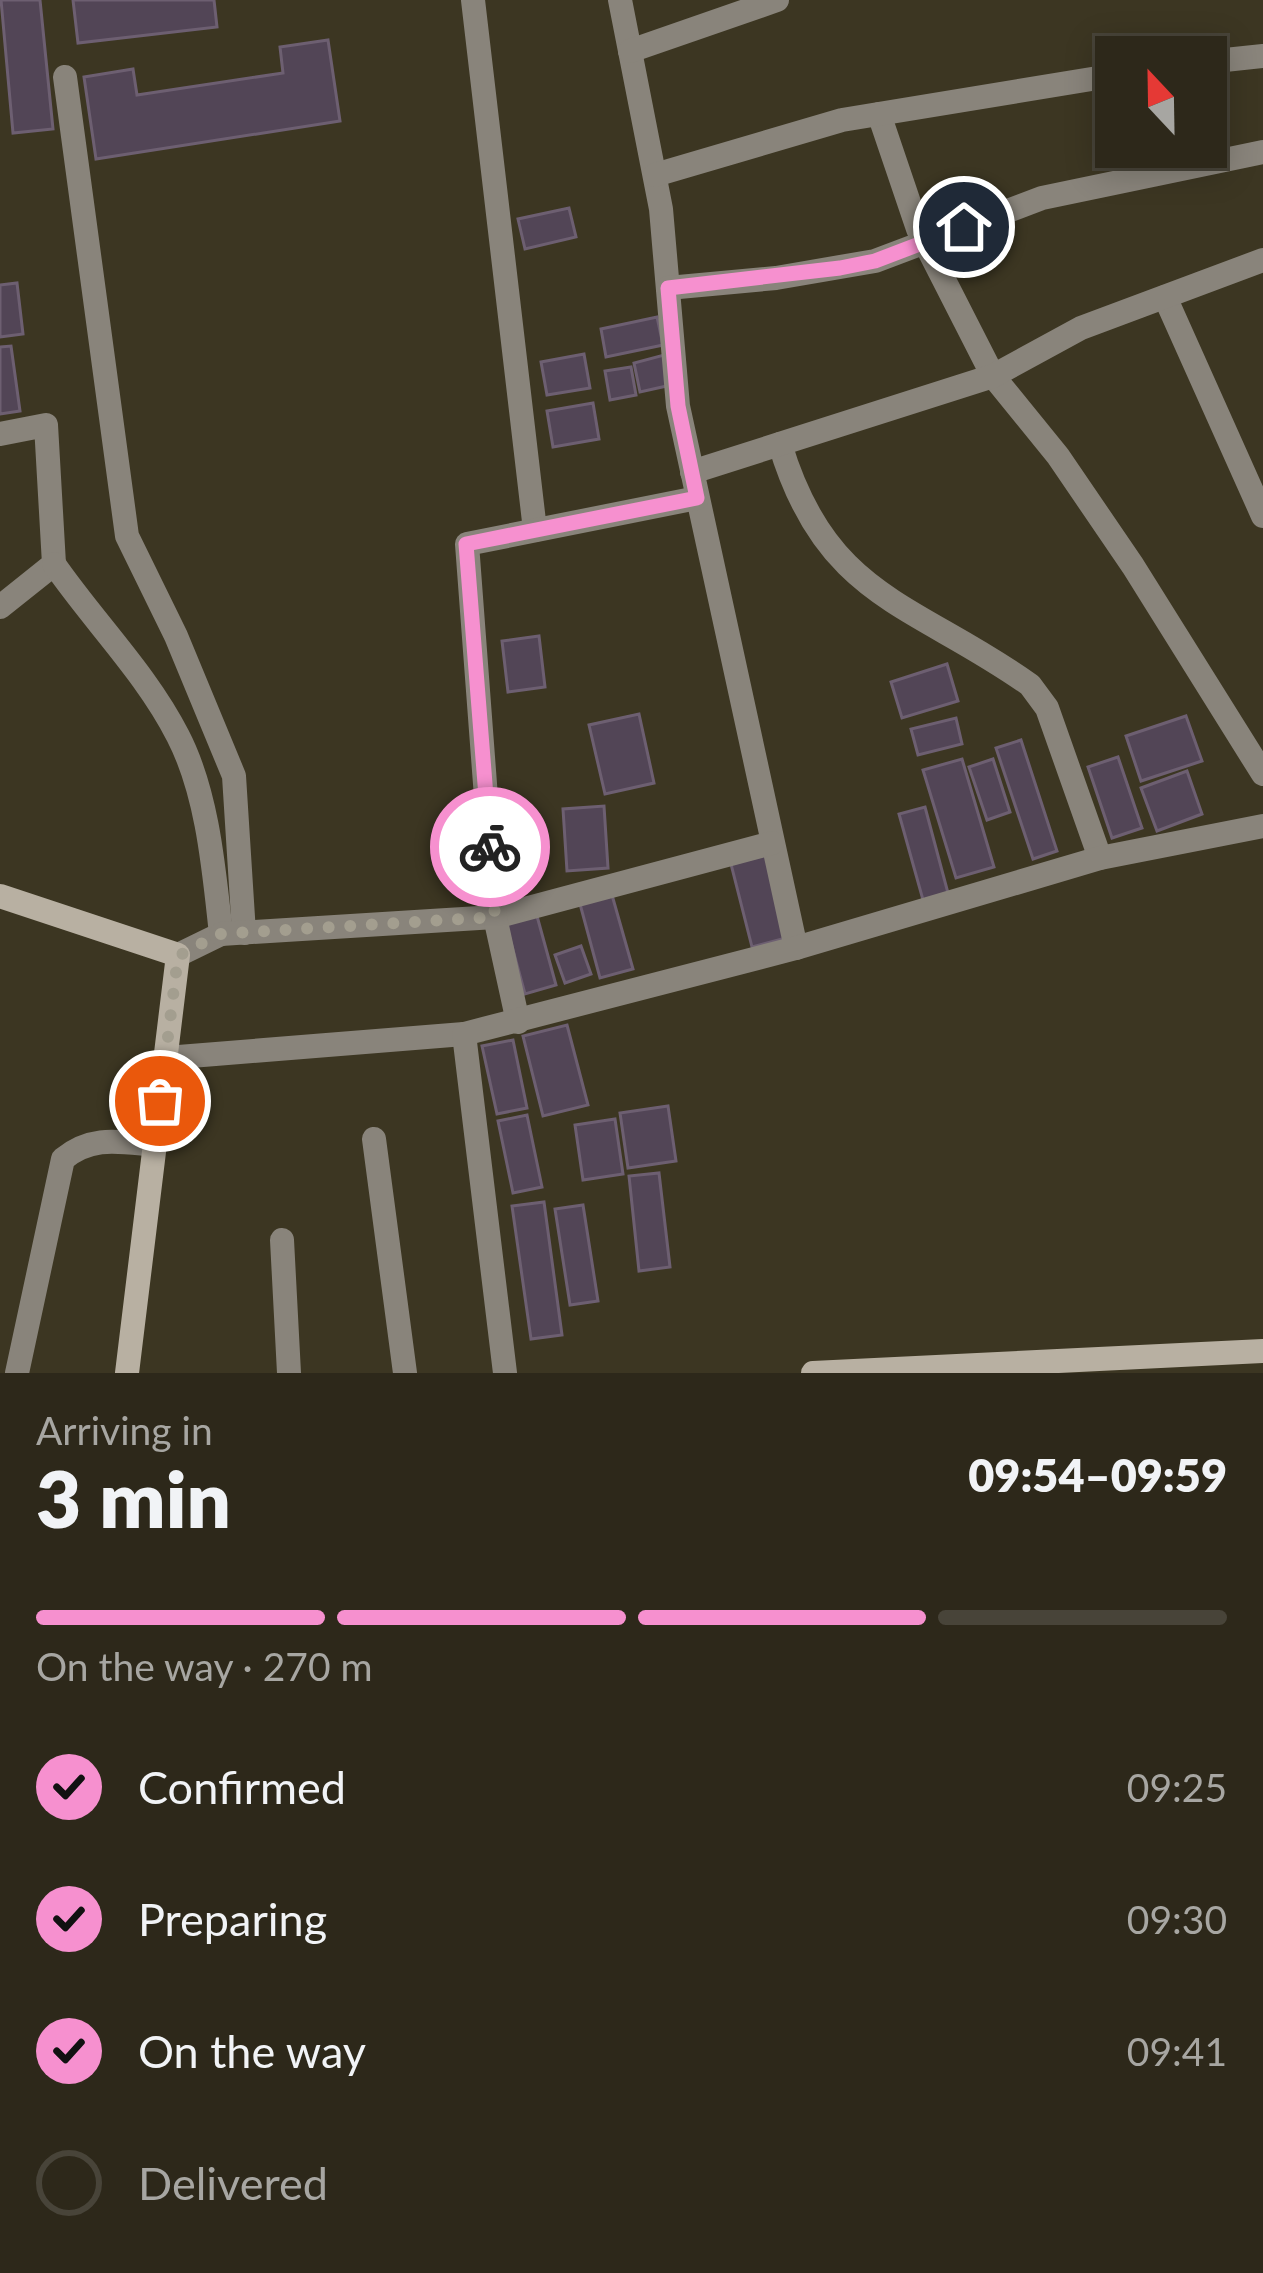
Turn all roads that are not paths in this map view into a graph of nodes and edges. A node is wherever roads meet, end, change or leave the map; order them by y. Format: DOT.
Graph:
graph roads {
  1 [pos="473,0"];
  2 [pos="620,0"];
  3 [pos="777,0"];
  4 [pos="736,8"];
  5 [pos="630,51"];
  6 [pos="1263,56"];
  7 [pos="1227,60"];
  8 [pos="64,77"];
  9 [pos="1095,78"];
  10 [pos="879,114"];
  11 [pos="1263,152"];
  12 [pos="655,175"];
  13 [pos="925,242"];
  14 [pos="1263,260"];
  15 [pos="668,288"];
  16 [pos="1165,297"];
  17 [pos="993,376"];
  18 [pos="0,434"];
  19 [pos="780,444"];
  20 [pos="692,472"];
  21 [pos="697,498"];
  22 [pos="1263,516"];
  23 [pos="535,530"];
  24 [pos="54,564"];
  25 [pos="0,607"];
  26 [pos="1263,774"];
  27 [pos="1263,826"];
  28 [pos="772,843"];
  29 [pos="1100,858"];
  30 [pos="0,896"];
  31 [pos="495,917"];
  32 [pos="232,934"];
  33 [pos="796,948"];
  34 [pos="178,956"];
  35 [pos="518,1022"];
  36 [pos="464,1034"];
  37 [pos="166,1058"];
  38 [pos="374,1139"];
  39 [pos="155,1145"];
  40 [pos="282,1240"];
  41 [pos="1263,1352"];
  42 [pos="927,1370"];
  43 [pos="17,1373"];
  44 [pos="127,1373"];
  45 [pos="289,1373"];
  46 [pos="405,1373"];
  47 [pos="505,1373"];
  48 [pos="813,1373"];
  1 -- 23 [label="street"];
  2 -- 5 [label="street"];
  3 -- 4 [label="street"];
  4 -- 5 [label="street"];
  5 -- 12 [label="street"];
  6 -- 7 [label="street"];
  8 -- 32 [label="street"];
  9 -- 10 [label="street"];
  10 -- 12 [label="street"];
  10 -- 13 [label="street"];
  11 -- 13 [label="street"];
  12 -- 15 [label="street"];
  13 -- 15 [label="street"];
  13 -- 17 [label="street"];
  14 -- 16 [label="street"];
  15 -- 20 [label="street"];
  16 -- 17 [label="street"];
  16 -- 22 [label="street"];
  17 -- 19 [label="street"];
  17 -- 26 [label="street"];
  18 -- 24 [label="street"];
  19 -- 20 [label="street"];
  19 -- 29 [label="street"];
  20 -- 21 [label="street"];
  21 -- 23 [label="street"];
  21 -- 28 [label="street"];
  23 -- 31 [label="street"];
  24 -- 25 [label="street"];
  24 -- 32 [label="street"];
  27 -- 29 [label="street"];
  28 -- 31 [label="street"];
  28 -- 33 [label="street"];
  29 -- 33 [label="street"];
  30 -- 34 [label="street"];
  31 -- 32 [label="street"];
  31 -- 35 [label="street"];
  32 -- 34 [label="street"];
  33 -- 35 [label="street"];
  34 -- 37 [label="street"];
  35 -- 36 [label="street"];
  36 -- 37 [label="street"];
  36 -- 47 [label="street"];
  37 -- 39 [label="street"];
  38 -- 46 [label="street"];
  39 -- 43 [label="street"];
  39 -- 44 [label="street"];
  40 -- 45 [label="street"];
  41 -- 42 [label="street"];
  42 -- 48 [label="street"];
}
